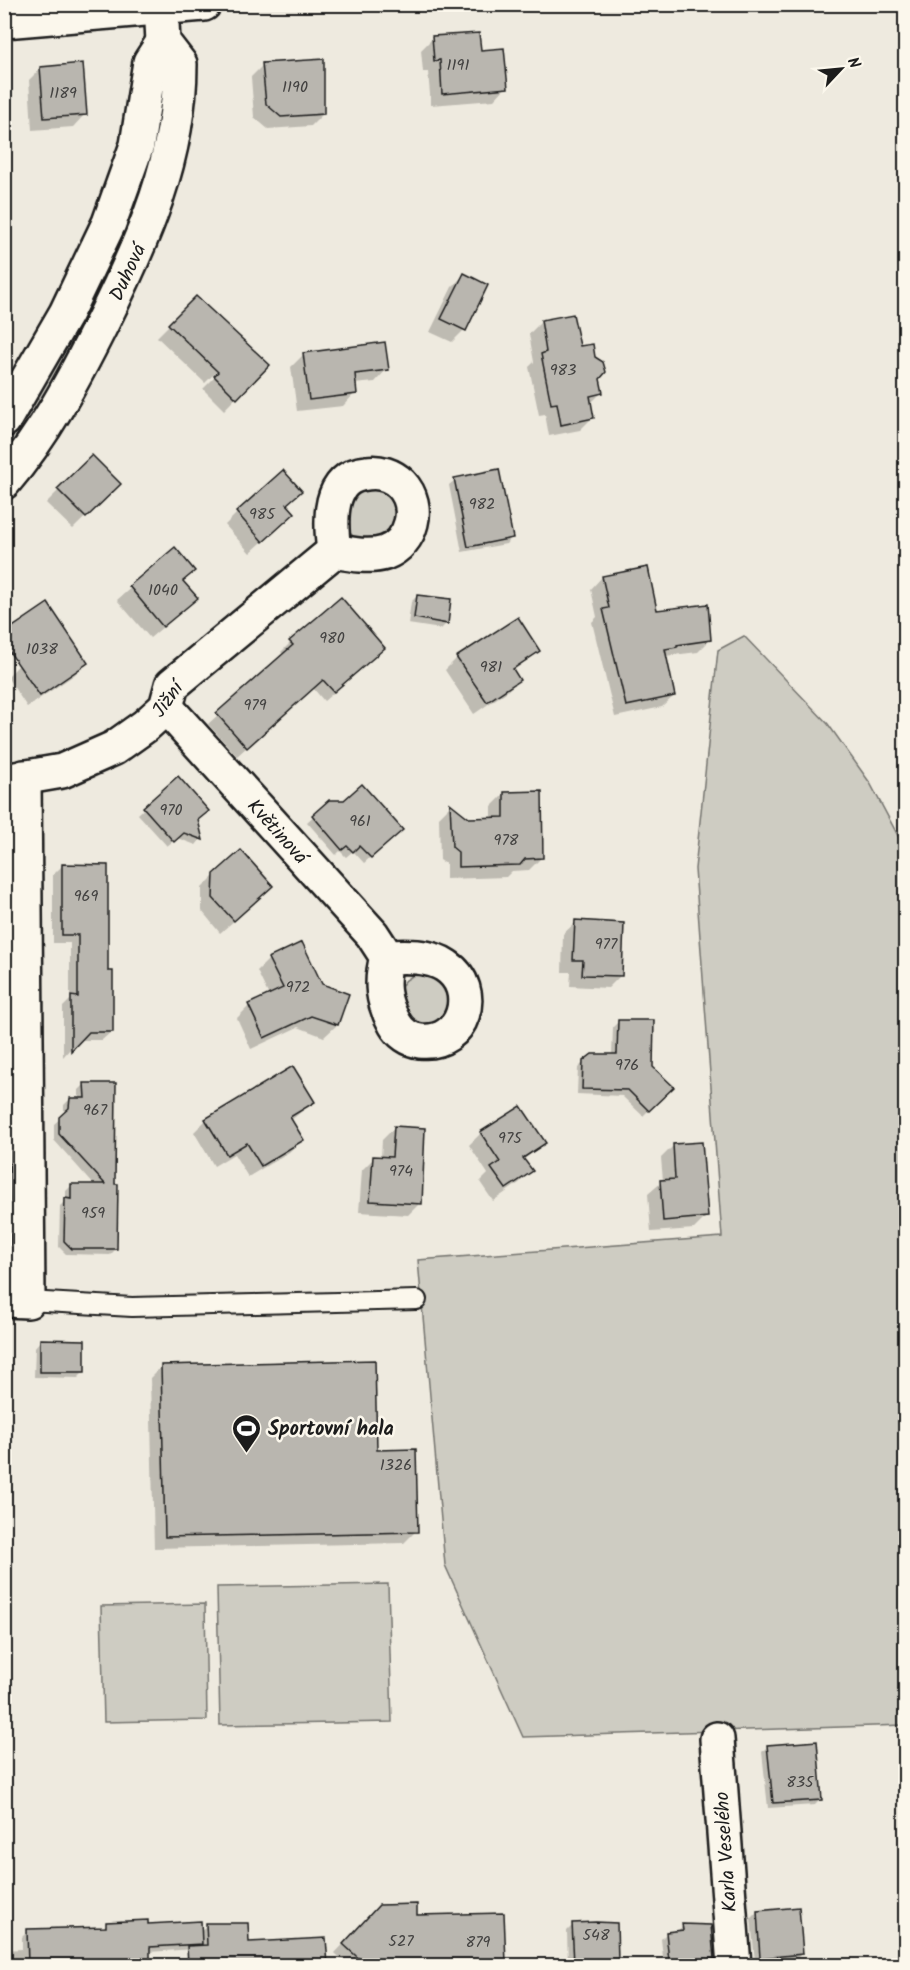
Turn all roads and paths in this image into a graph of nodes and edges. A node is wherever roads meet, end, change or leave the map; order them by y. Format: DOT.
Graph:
graph roads {
  1 [pos="204,4"];
  2 [pos="161,6"];
  3 [pos="4,21"];
  4 [pos="163,42"];
  5 [pos="109,224"];
  6 [pos="143,237"];
  7 [pos="4,420"];
  8 [pos="4,482"];
  9 [pos="334,551"];
  10 [pos="166,707"];
  11 [pos="14,779"];
  12 [pos="387,957"];
  13 [pos="16,1300"];
  14 [pos="417,1300"];
  15 [pos="717,1739"];
  16 [pos="734,1965"];
  1 -- 2 [label="street"];
  2 -- 3 [label="street"];
  2 -- 4 [label="street"];
  4 -- 5 [label="street, Duhová"];
  4 -- 6 [label="street, Duhová"];
  5 -- 6 [label="street"];
  5 -- 7 [label="street, Duhová"];
  6 -- 8 [label="street, Duhová"];
  9 -- 10 [label="street, Jižní"];
  10 -- 11 [label="street, Jižní"];
  10 -- 12 [label="street, Květinová"];
  11 -- 13 [label="street"];
  13 -- 14 [label="lane"];
  15 -- 16 [label="street, Karla Veselého"];
}
